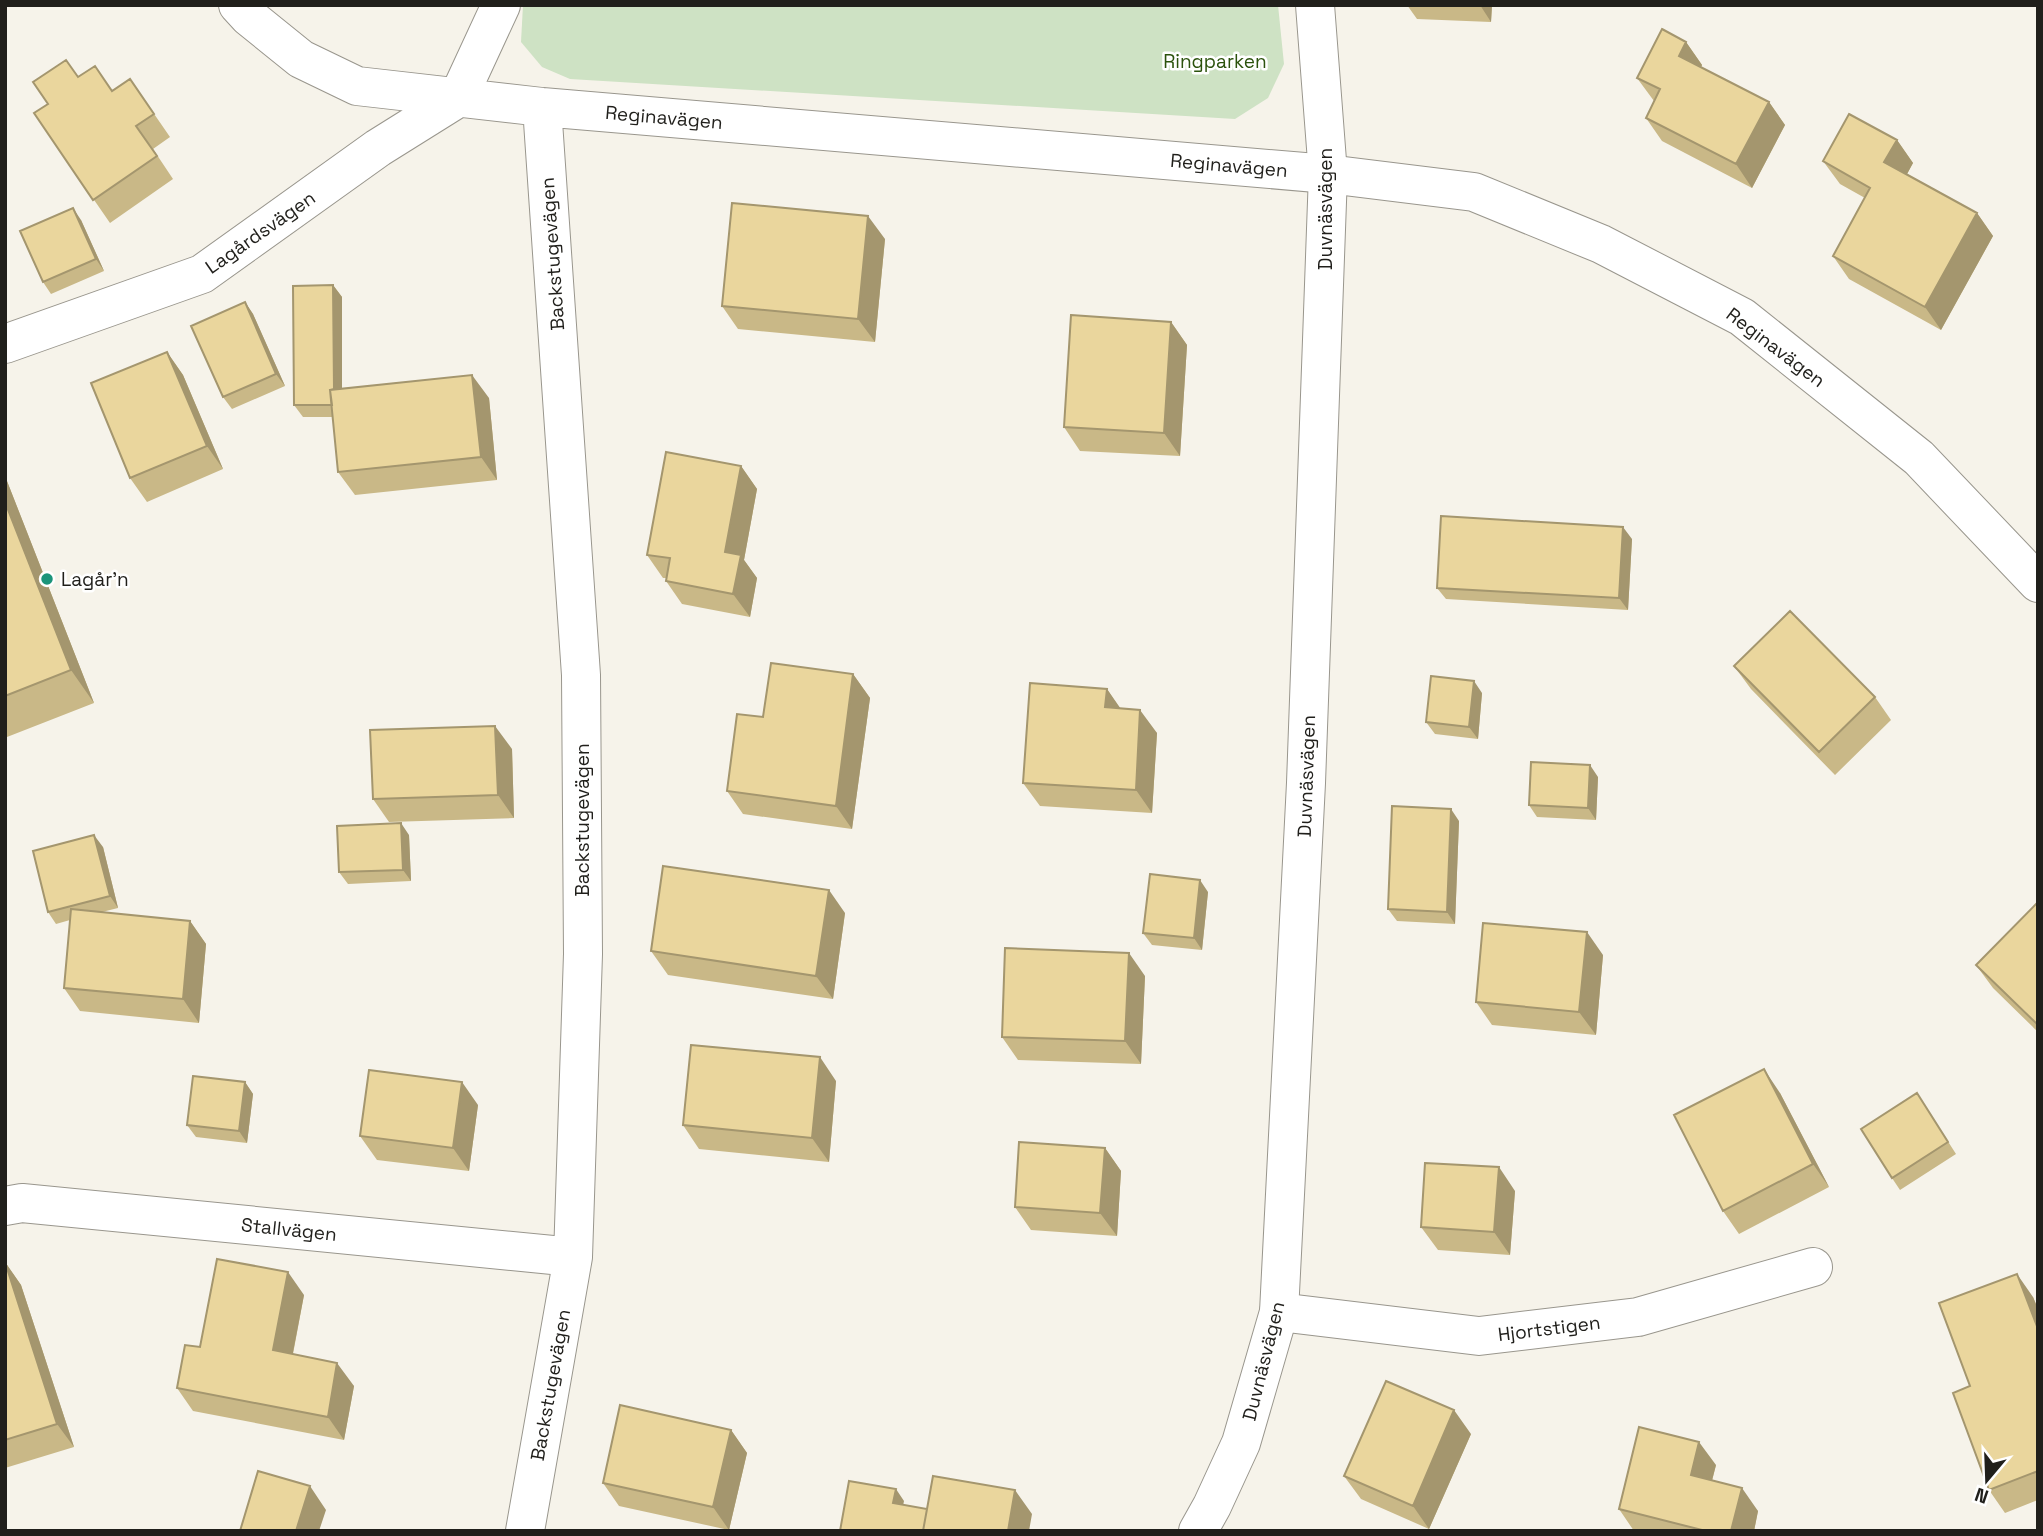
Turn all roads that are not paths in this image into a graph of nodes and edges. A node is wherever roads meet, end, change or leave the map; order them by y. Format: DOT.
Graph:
graph roads {
  1 [pos="238,5"];
  2 [pos="501,5"];
  3 [pos="1315,5"];
  4 [pos="458,98"];
  5 [pos="542,107"];
  6 [pos="1328,174"];
  7 [pos="5,344"];
  8 [pos="2038,583"];
  9 [pos="5,1206"];
  10 [pos="573,1257"];
  11 [pos="1813,1267"];
  12 [pos="1279,1312"];
  13 [pos="525,1531"];
  14 [pos="1198,1531"];
  1 -- 4 [label="street, Reginavägen"];
  2 -- 4 [label="street"];
  3 -- 6 [label="street, Duvnäsvägen"];
  4 -- 5 [label="street, Reginavägen"];
  4 -- 7 [label="street, Lagårdsvägen"];
  5 -- 6 [label="street, Reginavägen"];
  5 -- 10 [label="street, Backstugevägen"];
  6 -- 8 [label="street, Reginavägen"];
  6 -- 12 [label="street, Duvnäsvägen"];
  9 -- 10 [label="street, Stallvägen"];
  10 -- 13 [label="street, Backstugevägen"];
  11 -- 12 [label="street, Hjortstigen"];
  12 -- 14 [label="street, Duvnäsvägen"];
}
